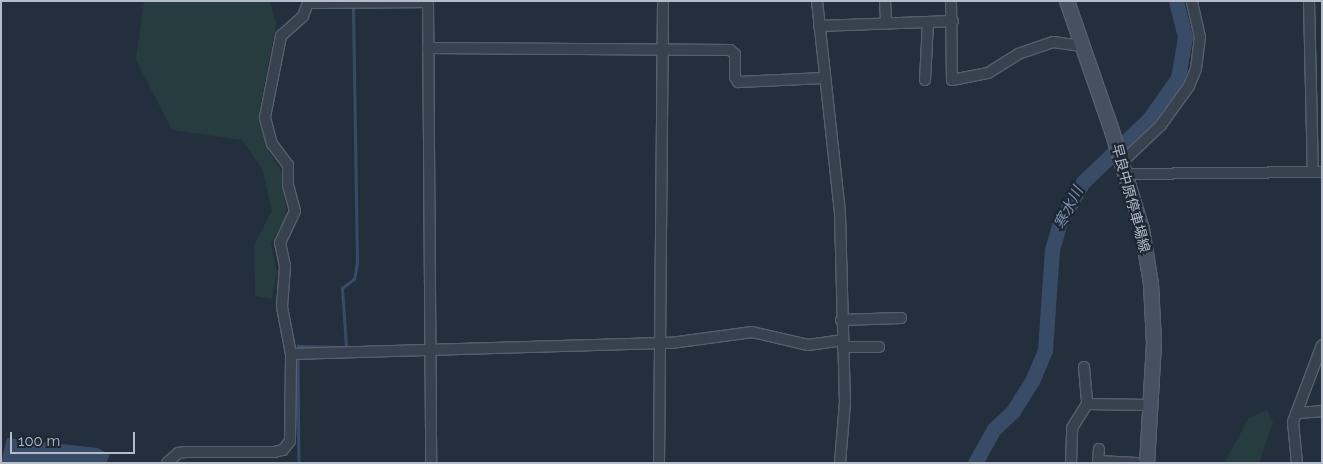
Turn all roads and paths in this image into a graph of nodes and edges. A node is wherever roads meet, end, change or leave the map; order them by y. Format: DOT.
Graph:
graph roads {
  1 [pos="663,1"];
  2 [pos="817,1"];
  3 [pos="885,1"];
  4 [pos="951,1"];
  5 [pos="1066,1"];
  6 [pos="1192,1"];
  7 [pos="1309,1"];
  8 [pos="428,2"];
  9 [pos="953,21"];
  10 [pos="886,22"];
  11 [pos="928,22"];
  12 [pos="819,26"];
  13 [pos="1082,46"];
  14 [pos="428,48"];
  15 [pos="662,49"];
  16 [pos="824,78"];
  17 [pos="925,80"];
  18 [pos="1124,168"];
  19 [pos="1317,172"];
  20 [pos="901,318"];
  21 [pos="841,320"];
  22 [pos="842,343"];
  23 [pos="661,344"];
  24 [pos="1322,345"];
  25 [pos="878,347"];
  26 [pos="430,351"];
  27 [pos="291,354"];
  28 [pos="1084,367"];
  29 [pos="1088,404"];
  30 [pos="1150,405"];
  31 [pos="1322,412"];
  32 [pos="1296,413"];
  33 [pos="1099,449"];
  34 [pos="1098,462"];
  35 [pos="167,463"];
  36 [pos="431,463"];
  37 [pos="659,463"];
  38 [pos="840,463"];
  39 [pos="1071,463"];
  40 [pos="1136,463"];
  41 [pos="1147,463"];
  42 [pos="1297,463"];
  1 -- 15 [label="street"];
  2 -- 12 [label="street"];
  3 -- 10 [label="street"];
  4 -- 9 [label="street"];
  5 -- 13 [label="main road, 早良中原停車場線"];
  6 -- 18 [label="street"];
  7 -- 19 [label="street"];
  8 -- 14 [label="street"];
  8 -- 27 [label="street"];
  9 -- 11 [label="street"];
  9 -- 13 [label="street"];
  10 -- 11 [label="street"];
  10 -- 12 [label="street"];
  11 -- 17 [label="street"];
  12 -- 16 [label="street"];
  13 -- 18 [label="main road, 早良中原停車場線"];
  14 -- 15 [label="street"];
  14 -- 26 [label="street"];
  15 -- 16 [label="street"];
  15 -- 23 [label="street"];
  16 -- 21 [label="street"];
  18 -- 19 [label="street"];
  18 -- 30 [label="main road, 早良中原停車場線"];
  20 -- 21 [label="street"];
  21 -- 22 [label="street"];
  22 -- 23 [label="street"];
  22 -- 25 [label="street"];
  22 -- 38 [label="street"];
  23 -- 26 [label="street"];
  23 -- 37 [label="street"];
  24 -- 32 [label="street"];
  26 -- 27 [label="street"];
  26 -- 36 [label="street"];
  27 -- 35 [label="street"];
  28 -- 29 [label="street"];
  29 -- 30 [label="street"];
  29 -- 39 [label="street"];
  30 -- 41 [label="main road, 早良中原停車場線"];
  31 -- 32 [label="street"];
  32 -- 42 [label="street"];
  33 -- 34 [label="street"];
  34 -- 40 [label="street"];
}
